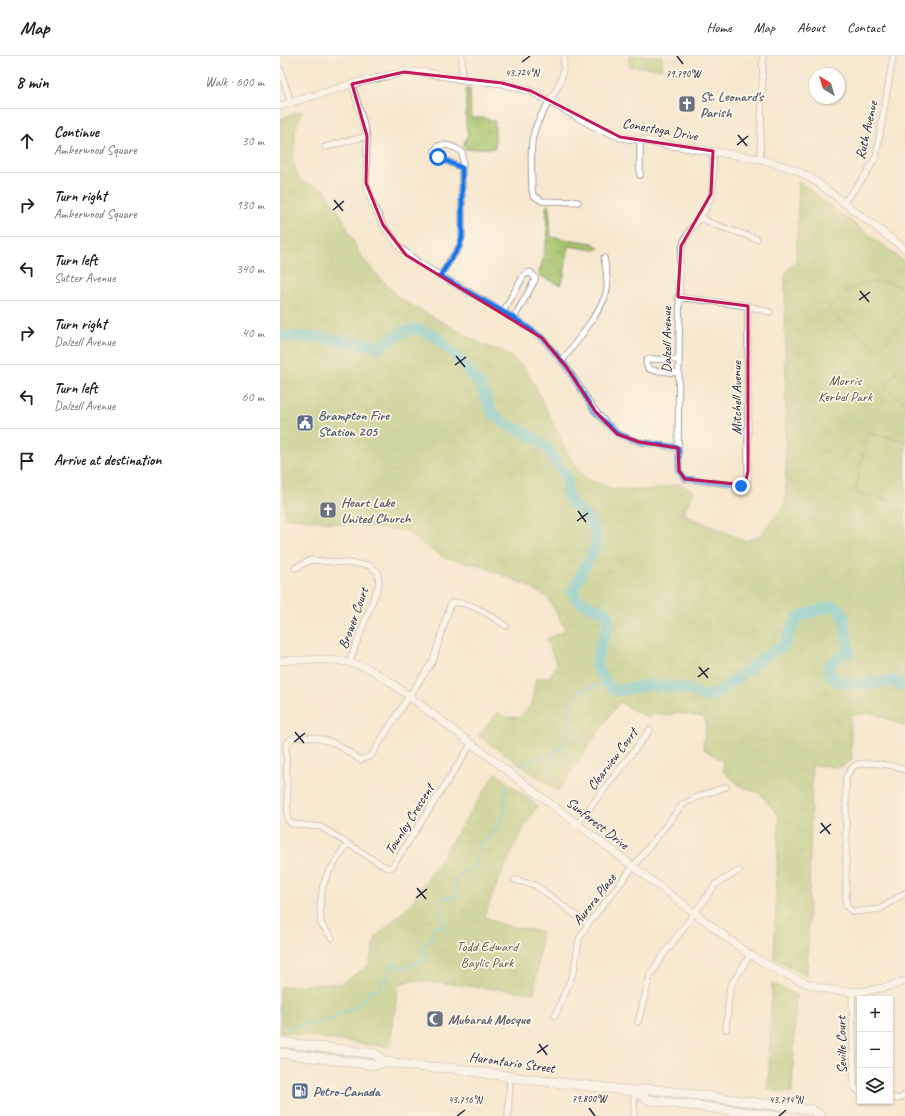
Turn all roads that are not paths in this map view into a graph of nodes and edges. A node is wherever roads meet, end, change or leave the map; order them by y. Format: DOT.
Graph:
graph roads {
  1 [pos="462,56"];
  2 [pos="564,56"];
  3 [pos="763,56"];
  4 [pos="893,56"];
  5 [pos="280,69"];
  6 [pos="462,80"];
  7 [pos="352,84"];
  8 [pos="551,102"];
  9 [pos="291,103"];
  10 [pos="280,106"];
  11 [pos="367,136"];
  12 [pos="640,141"];
  13 [pos="325,147"];
  14 [pos="713,152"];
  15 [pos="760,158"];
  16 [pos="462,168"];
  17 [pos="640,175"];
  18 [pos="578,202"];
  19 [pos="844,202"];
  20 [pos="699,217"];
  21 [pos="757,239"];
  22 [pos="905,248"];
  23 [pos="604,258"];
  24 [pos="440,276"];
  25 [pos="678,297"];
  26 [pos="748,306"];
  27 [pos="503,312"];
  28 [pos="770,312"];
  29 [pos="514,318"];
  30 [pos="678,360"];
  31 [pos="562,361"];
  32 [pos="678,373"];
  33 [pos="678,448"];
  34 [pos="741,486"];
  35 [pos="295,568"];
  36 [pos="506,626"];
  37 [pos="280,661"];
  38 [pos="349,663"];
  39 [pos="409,696"];
  40 [pos="650,730"];
  41 [pos="472,743"];
  42 [pos="905,770"];
  43 [pos="726,787"];
  44 [pos="578,823"];
  45 [pos="347,844"];
  46 [pos="634,868"];
  47 [pos="739,871"];
  48 [pos="516,880"];
  49 [pos="905,893"];
  50 [pos="695,912"];
  51 [pos="588,924"];
  52 [pos="332,938"];
  53 [pos="750,955"];
  54 [pos="905,981"];
  55 [pos="852,993"];
  56 [pos="555,1016"];
  57 [pos="638,1022"];
  58 [pos="726,1029"];
  59 [pos="280,1042"];
  60 [pos="280,1053"];
  61 [pos="386,1062"];
  62 [pos="510,1076"];
  63 [pos="857,1090"];
  64 [pos="634,1091"];
  65 [pos="905,1095"];
  66 [pos="893,1098"];
  67 [pos="508,1116"];
  68 [pos="634,1116"];
  69 [pos="775,1116"];
  70 [pos="821,1116"];
  1 -- 6 [label="street"];
  2 -- 8 [label="street"];
  3 -- 15 [label="street"];
  4 -- 19 [label="street, Ruth Avenue"];
  5 -- 9 [label="street"];
  6 -- 7 [label="street, Conestoga Drive"];
  6 -- 8 [label="street, Conestoga Drive"];
  7 -- 9 [label="street, Conestoga Drive"];
  7 -- 11 [label="street"];
  8 -- 12 [label="street, Conestoga Drive"];
  8 -- 18 [label="street"];
  9 -- 10 [label="street, Conestoga Drive"];
  11 -- 13 [label="street"];
  11 -- 24 [label="street"];
  12 -- 14 [label="street, Conestoga Drive"];
  12 -- 17 [label="street"];
  14 -- 15 [label="street, Conestoga Drive"];
  14 -- 20 [label="street, Dalzell Avenue"];
  15 -- 19 [label="street, Conestoga Drive"];
  16 -- 16 [label="street"];
  16 -- 24 [label="street"];
  19 -- 22 [label="street, Conestoga Drive"];
  20 -- 21 [label="street"];
  20 -- 25 [label="street, Dalzell Avenue"];
  23 -- 31 [label="street"];
  24 -- 27 [label="street"];
  25 -- 26 [label="street"];
  25 -- 30 [label="street, Dalzell Avenue"];
  26 -- 28 [label="street"];
  26 -- 34 [label="street, Mitchell Avenue"];
  27 -- 29 [label="street"];
  27 -- 29 [label="street"];
  29 -- 31 [label="street"];
  30 -- 32 [label="street, Dalzell Avenue"];
  30 -- 32 [label="street"];
  31 -- 33 [label="street"];
  32 -- 33 [label="street, Dalzell Avenue"];
  33 -- 34 [label="street, Dalzell Avenue"];
  35 -- 38 [label="street, Brower Court"];
  36 -- 39 [label="street"];
  37 -- 38 [label="street, Sunforest Drive"];
  38 -- 39 [label="street, Sunforest Drive"];
  39 -- 41 [label="street, Sunforest Drive"];
  39 -- 45 [label="street, Townley Crescent"];
  40 -- 44 [label="street, Clearview Court"];
  41 -- 44 [label="street, Sunforest Drive"];
  41 -- 45 [label="street, Townley Crescent"];
  42 -- 49 [label="street"];
  43 -- 46 [label="street, Aurora Place"];
  44 -- 46 [label="street, Sunforest Drive"];
  45 -- 52 [label="street"];
  46 -- 50 [label="street, Sunforest Drive"];
  46 -- 51 [label="street, Aurora Place"];
  47 -- 50 [label="street"];
  48 -- 51 [label="street"];
  50 -- 53 [label="street, Sunforest Drive"];
  50 -- 57 [label="street"];
  51 -- 56 [label="street, Aurora Place"];
  53 -- 55 [label="street, Sunforest Drive"];
  53 -- 58 [label="street"];
  54 -- 55 [label="street, Sunforest Drive"];
  55 -- 63 [label="street, Seville Court"];
  59 -- 61 [label="main road, Hurontario Street"];
  60 -- 61 [label="main road, Hurontario Street"];
  61 -- 62 [label="main road, Hurontario Street"];
  62 -- 64 [label="main road, Hurontario Street"];
  62 -- 67 [label="street"];
  64 -- 68 [label="street"];
  64 -- 69 [label="main road, Hurontario Street"];
  64 -- 70 [label="main road, Hurontario Street"];
  65 -- 66 [label="street"];
}
